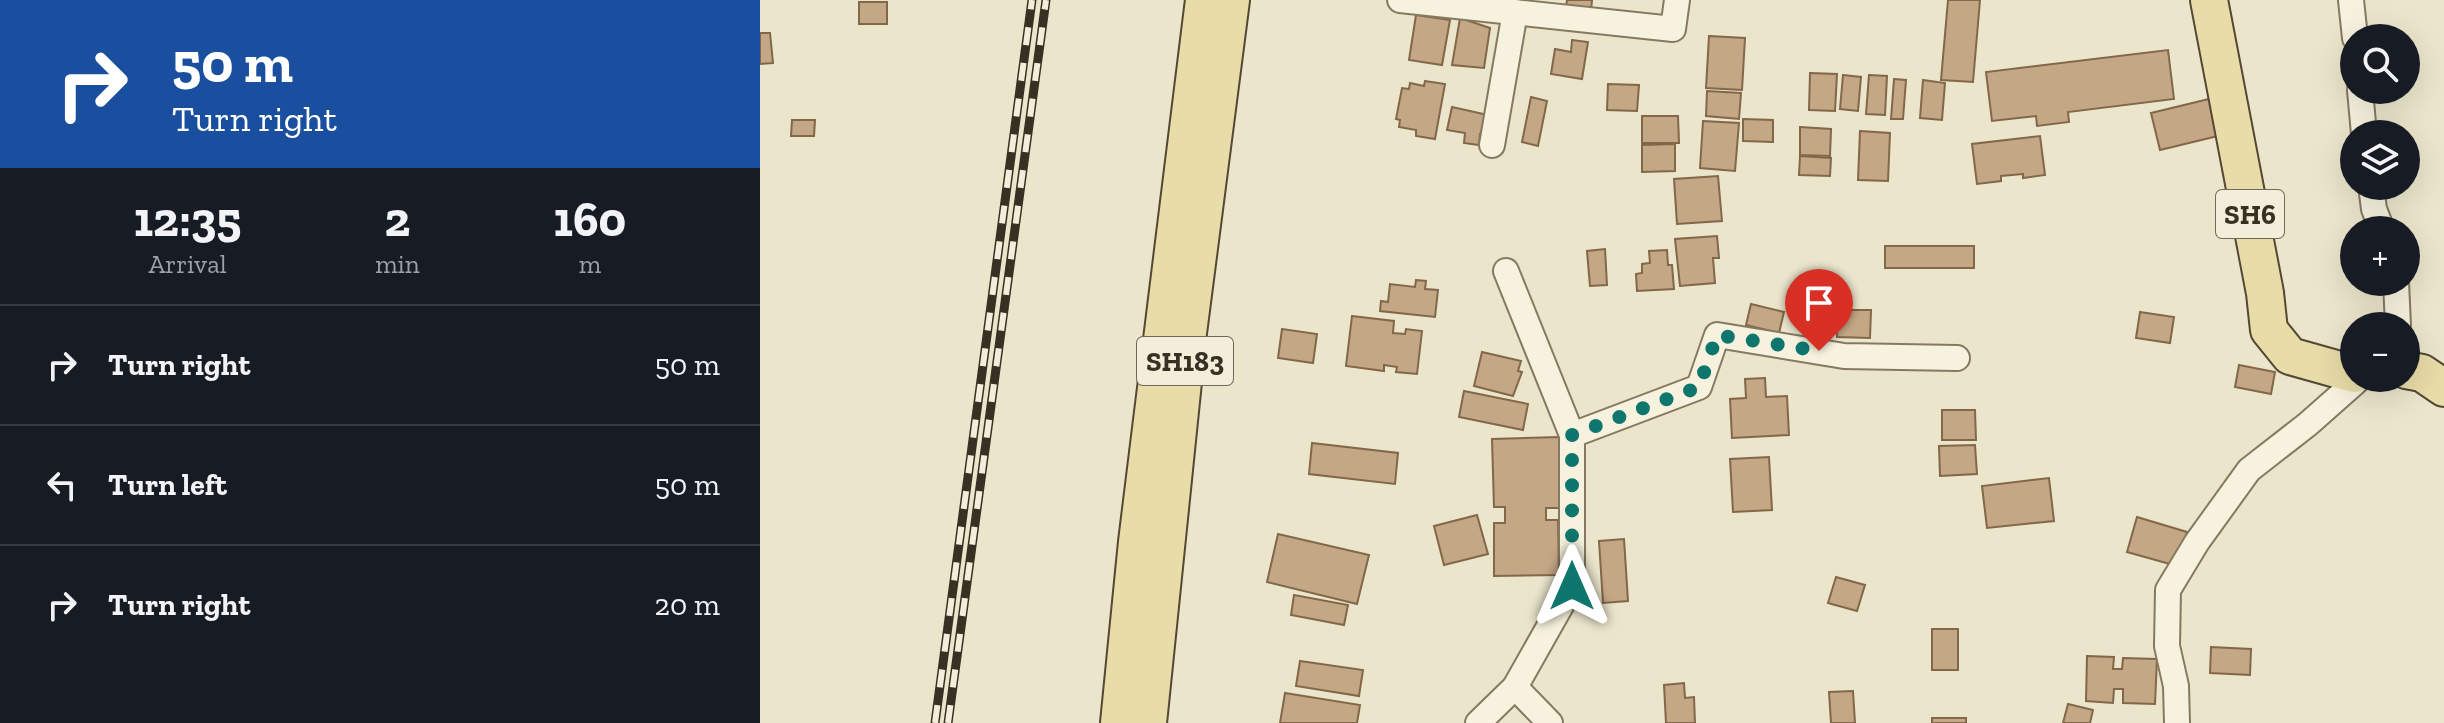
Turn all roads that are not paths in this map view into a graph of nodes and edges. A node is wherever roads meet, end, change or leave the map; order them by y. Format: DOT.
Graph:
graph roads {
  1 [pos="1204,0"];
  2 [pos="1231,0"];
  3 [pos="1400,0"];
  4 [pos="1677,0"];
  5 [pos="2209,0"];
  6 [pos="2351,0"];
  7 [pos="1515,12"];
  8 [pos="2354,24"];
  9 [pos="1492,145"];
  10 [pos="1506,271"];
  11 [pos="1957,358"];
  12 [pos="2340,370"];
  13 [pos="2420,373"];
  14 [pos="2444,388"];
  15 [pos="2344,392"];
  16 [pos="1572,435"];
  17 [pos="1515,687"];
  18 [pos="1119,723"];
  19 [pos="1148,723"];
  20 [pos="1478,723"];
  21 [pos="1550,723"];
  22 [pos="2177,723"];
  1 -- 18 [label="main road"];
  2 -- 19 [label="main road, SH183"];
  3 -- 7 [label="street"];
  4 -- 7 [label="street"];
  5 -- 12 [label="main road, SH6"];
  6 -- 8 [label="street"];
  7 -- 9 [label="street"];
  10 -- 16 [label="street"];
  11 -- 16 [label="street"];
  13 -- 14 [label="main road"];
  15 -- 22 [label="street"];
  16 -- 17 [label="street"];
  17 -- 20 [label="street"];
  17 -- 21 [label="street"];
}
